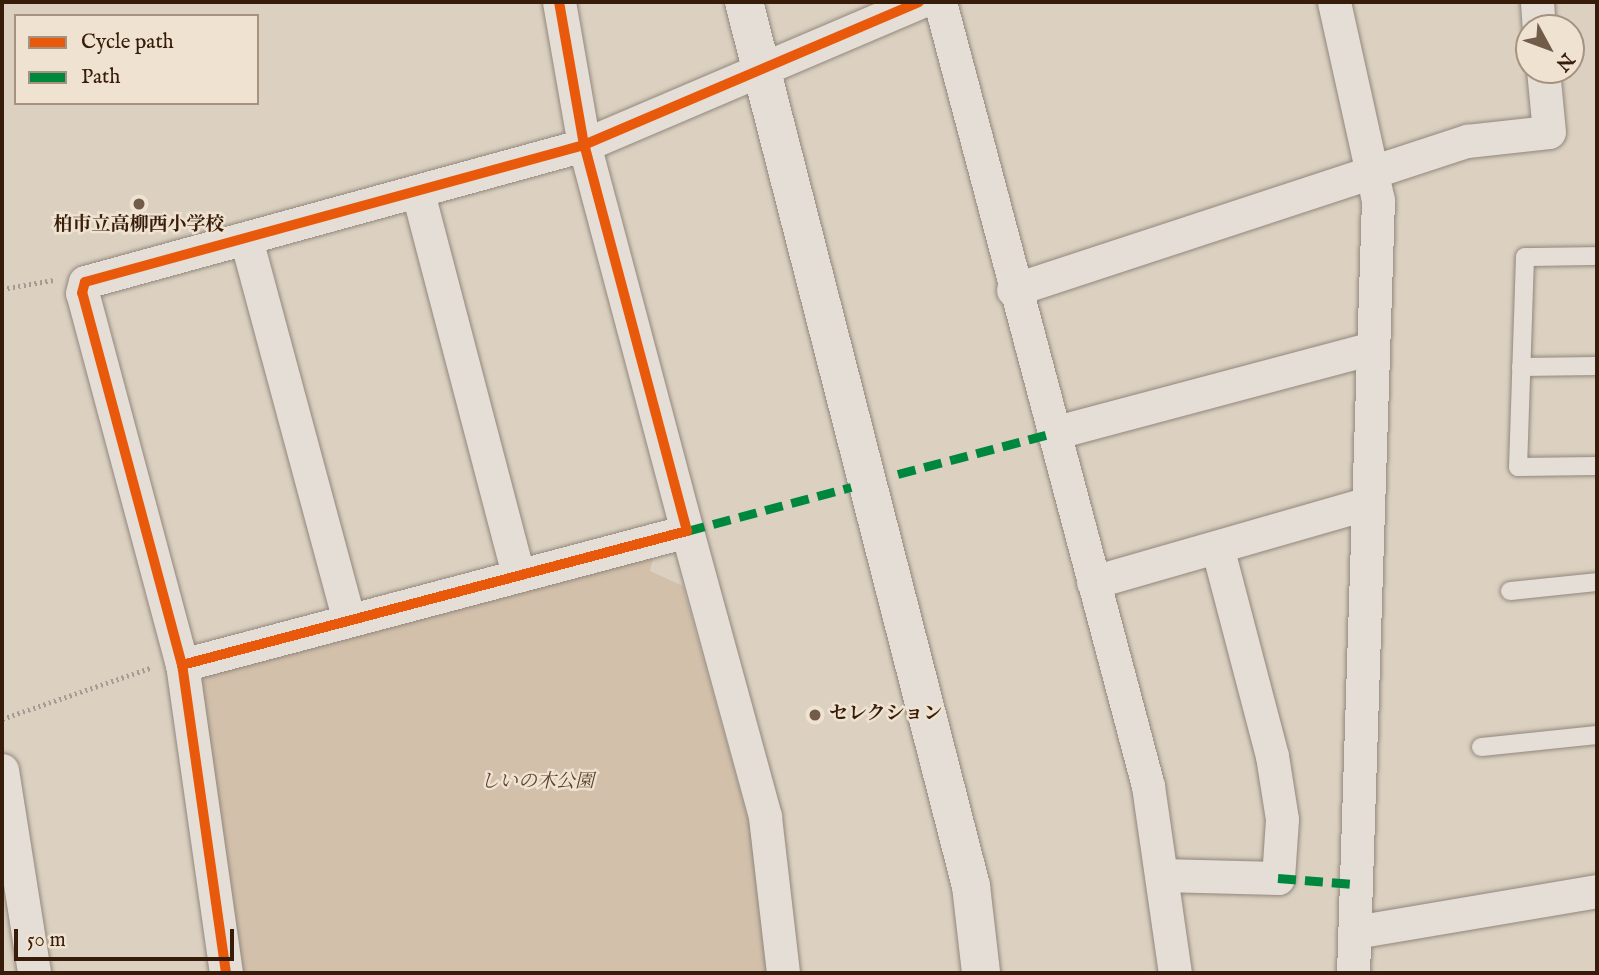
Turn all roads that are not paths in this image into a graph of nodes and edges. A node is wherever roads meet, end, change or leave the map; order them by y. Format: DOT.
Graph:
graph roads {
  1 [pos="558,2"];
  2 [pos="744,2"];
  3 [pos="919,2"];
  4 [pos="940,2"];
  5 [pos="1334,2"];
  6 [pos="760,68"];
  7 [pos="1544,84"];
  8 [pos="584,145"];
  9 [pos="1375,171"];
  10 [pos="418,193"];
  11 [pos="246,239"];
  12 [pos="1597,256"];
  13 [pos="1013,290"];
  14 [pos="1372,348"];
  15 [pos="1597,366"];
  16 [pos="1521,367"];
  17 [pos="1054,433"];
  18 [pos="1597,466"];
  19 [pos="1368,503"];
  20 [pos="687,531"];
  21 [pos="1218,550"];
  22 [pos="518,575"];
  23 [pos="1093,582"];
  24 [pos="1597,582"];
  25 [pos="1510,591"];
  26 [pos="349,620"];
  27 [pos="182,665"];
  28 [pos="1597,735"];
  29 [pos="1481,747"];
  30 [pos="2,770"];
  31 [pos="1161,875"];
  32 [pos="1597,891"];
  33 [pos="1354,932"];
  34 [pos="34,973"];
  35 [pos="226,973"];
  36 [pos="783,973"];
  37 [pos="981,973"];
  38 [pos="1175,973"];
  39 [pos="1353,973"];
  1 -- 8 [label="street"];
  2 -- 6 [label="street"];
  3 -- 6 [label="street"];
  4 -- 13 [label="street"];
  5 -- 9 [label="street"];
  6 -- 8 [label="street"];
  6 -- 37 [label="street"];
  7 -- 9 [label="street"];
  8 -- 10 [label="street"];
  8 -- 20 [label="street"];
  9 -- 13 [label="street"];
  9 -- 14 [label="street"];
  10 -- 11 [label="street"];
  10 -- 22 [label="street"];
  11 -- 26 [label="street"];
  11 -- 27 [label="street"];
  12 -- 16 [label="lane"];
  13 -- 17 [label="street"];
  14 -- 17 [label="street"];
  14 -- 19 [label="street"];
  15 -- 16 [label="lane"];
  16 -- 18 [label="lane"];
  17 -- 23 [label="street"];
  19 -- 21 [label="street"];
  19 -- 33 [label="street"];
  20 -- 22 [label="street"];
  20 -- 36 [label="street"];
  21 -- 23 [label="street"];
  21 -- 31 [label="street"];
  22 -- 26 [label="street"];
  23 -- 31 [label="street"];
  24 -- 25 [label="lane"];
  26 -- 27 [label="street"];
  27 -- 35 [label="street"];
  28 -- 29 [label="lane"];
  30 -- 34 [label="street"];
  31 -- 38 [label="street"];
  32 -- 33 [label="street"];
  33 -- 39 [label="street"];
}
